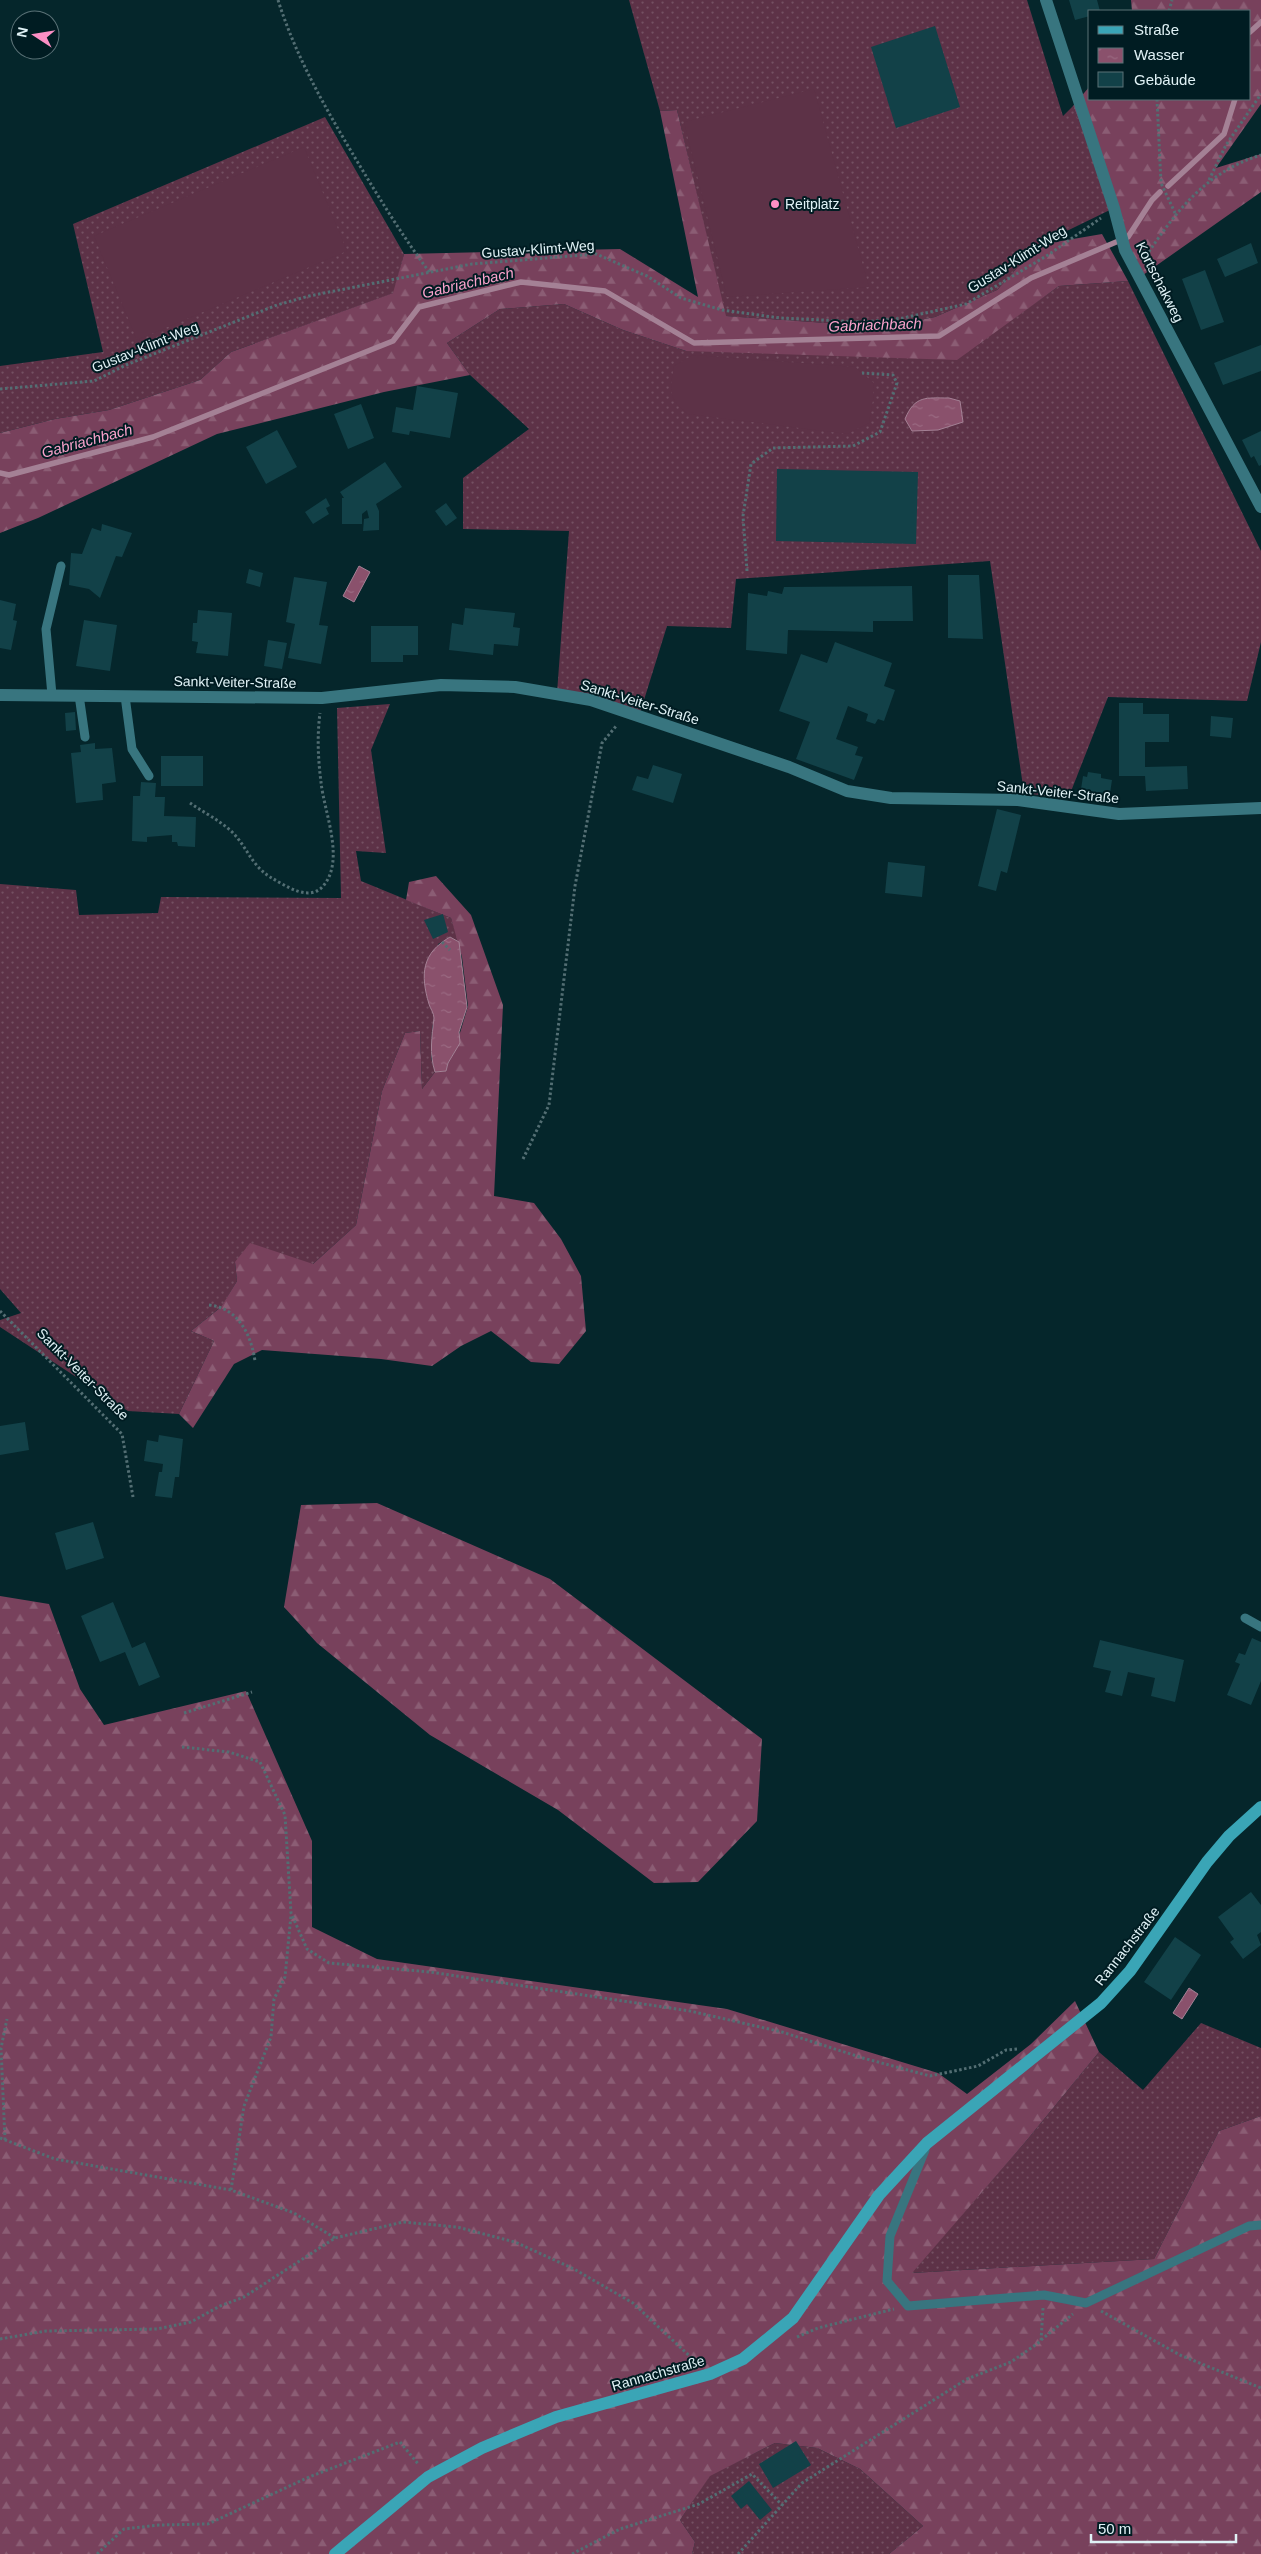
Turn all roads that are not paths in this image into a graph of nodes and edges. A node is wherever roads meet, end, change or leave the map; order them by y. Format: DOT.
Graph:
graph roads {
  1 [pos="1046,0"];
  2 [pos="1261,507"];
  3 [pos="61,566"];
  4 [pos="0,695"];
  5 [pos="52,695"];
  6 [pos="79,696"];
  7 [pos="125,696"];
  8 [pos="85,737"];
  9 [pos="149,776"];
  10 [pos="1261,808"];
  11 [pos="1245,1618"];
  12 [pos="1261,1627"];
  13 [pos="1261,1806"];
  14 [pos="927,2143"];
  15 [pos="1261,2225"];
  16 [pos="335,2554"];
  1 -- 2 [label="street, Kortschakweg"];
  3 -- 5 [label="lane"];
  4 -- 5 [label="street, Sankt-Veiter-Straße"];
  5 -- 6 [label="street, Sankt-Veiter-Straße"];
  6 -- 7 [label="street, Sankt-Veiter-Straße"];
  6 -- 8 [label="lane"];
  7 -- 9 [label="lane"];
  7 -- 10 [label="street, Sankt-Veiter-Straße"];
  11 -- 12 [label="lane"];
  13 -- 14 [label="street, Rannachstraße"];
  14 -- 15 [label="lane, Rannachstraße"];
  14 -- 16 [label="street, Rannachstraße"];
}
